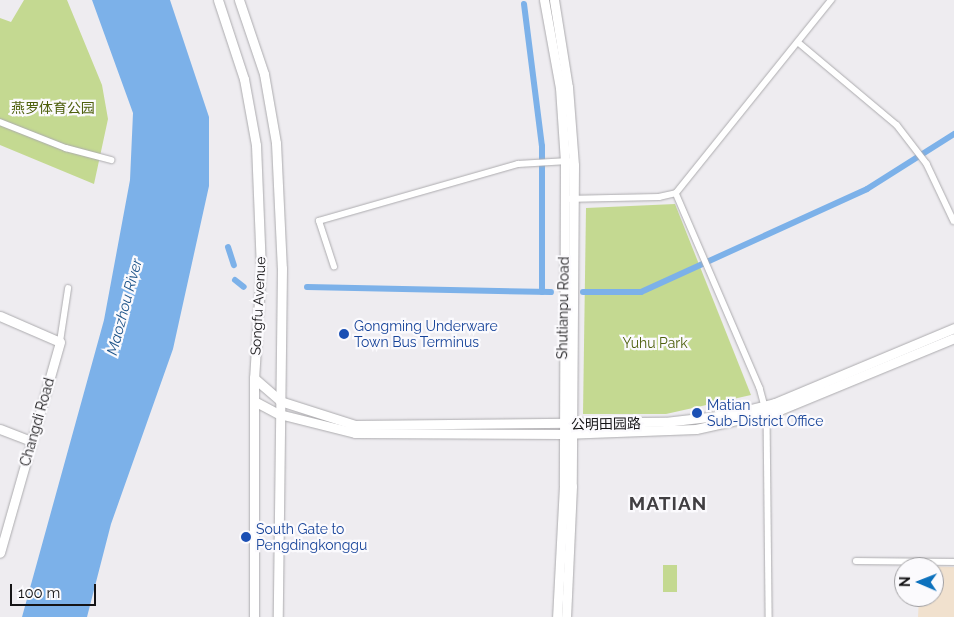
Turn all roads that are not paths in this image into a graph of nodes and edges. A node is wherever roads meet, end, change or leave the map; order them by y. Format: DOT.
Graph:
graph roads {
  1 [pos="218,0"];
  2 [pos="239,0"];
  3 [pos="544,0"];
  4 [pos="554,0"];
  5 [pos="831,0"];
  6 [pos="798,42"];
  7 [pos="0,122"];
  8 [pos="111,160"];
  9 [pos="565,162"];
  10 [pos="676,193"];
  11 [pos="569,199"];
  12 [pos="954,221"];
  13 [pos="334,267"];
  14 [pos="68,289"];
  15 [pos="0,316"];
  16 [pos="954,328"];
  17 [pos="954,338"];
  18 [pos="60,342"];
  19 [pos="254,378"];
  20 [pos="280,401"];
  21 [pos="256,402"];
  22 [pos="766,410"];
  23 [pos="280,414"];
  24 [pos="0,429"];
  25 [pos="568,429"];
  26 [pos="31,441"];
  27 [pos="0,554"];
  28 [pos="856,561"];
  29 [pos="954,562"];
  30 [pos="254,617"];
  31 [pos="278,617"];
  32 [pos="558,617"];
  33 [pos="566,617"];
  34 [pos="769,617"];
  1 -- 19 [label="street, Songfu Avenue"];
  2 -- 20 [label="street, Songfu Avenue"];
  3 -- 9 [label="street, Shutianpu Road"];
  4 -- 9 [label="street, Shutianpu Road"];
  5 -- 6 [label="street"];
  6 -- 10 [label="street"];
  6 -- 12 [label="street"];
  7 -- 8 [label="street"];
  9 -- 11 [label="street, Shutianpu Road"];
  9 -- 13 [label="street"];
  10 -- 11 [label="street"];
  10 -- 22 [label="street"];
  11 -- 25 [label="street, Shutianpu Road"];
  14 -- 18 [label="street, Changdi Road"];
  15 -- 18 [label="street"];
  16 -- 22 [label="street, 公明田园路"];
  17 -- 22 [label="street, 公明田园路"];
  18 -- 26 [label="street, Changdi Road"];
  19 -- 20 [label="street, 公明田园路"];
  19 -- 21 [label="street, Songfu Avenue"];
  20 -- 23 [label="street, Songfu Avenue"];
  20 -- 25 [label="street, 公明田园路"];
  21 -- 23 [label="street, 公明田园路"];
  21 -- 30 [label="street, Songfu Avenue"];
  22 -- 25 [label="street, 公明田园路"];
  22 -- 34 [label="street"];
  23 -- 25 [label="street, 公明田园路"];
  23 -- 31 [label="street, Songfu Avenue"];
  24 -- 26 [label="street"];
  25 -- 32 [label="street, Shutianpu Road"];
  25 -- 33 [label="street, Shutianpu Road"];
  26 -- 27 [label="street, Changdi Road"];
  28 -- 29 [label="street"];
}
